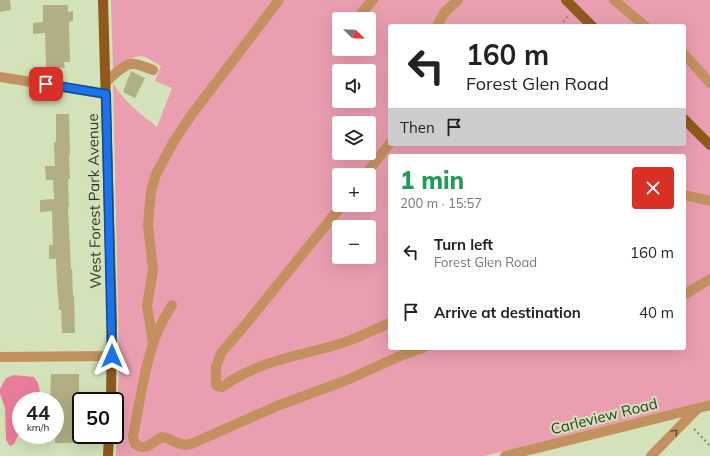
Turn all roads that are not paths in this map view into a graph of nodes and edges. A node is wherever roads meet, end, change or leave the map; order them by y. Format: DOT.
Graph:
graph roads {
  1 [pos="103,0"];
  2 [pos="279,0"];
  3 [pos="373,0"];
  4 [pos="458,0"];
  5 [pos="566,0"];
  6 [pos="614,0"];
  7 [pos="362,12"];
  8 [pos="438,24"];
  9 [pos="590,24"];
  10 [pos="644,24"];
  11 [pos="686,56"];
  12 [pos="153,70"];
  13 [pos="0,77"];
  14 [pos="106,82"];
  15 [pos="710,83"];
  16 [pos="106,94"];
  17 [pos="686,121"];
  18 [pos="710,145"];
  19 [pos="388,146"];
  20 [pos="370,168"];
  21 [pos="686,195"];
  22 [pos="710,201"];
  23 [pos="336,212"];
  24 [pos="710,279"];
  25 [pos="686,294"];
  26 [pos="172,305"];
  27 [pos="388,324"];
  28 [pos="153,343"];
  29 [pos="417,350"];
  30 [pos="112,356"];
  31 [pos="0,358"];
  32 [pos="111,392"];
  33 [pos="710,405"];
  34 [pos="698,408"];
  35 [pos="109,444"];
  36 [pos="108,456"];
  37 [pos="505,456"];
  38 [pos="651,456"];
  1 -- 14 [label="main road, West Forest Park Avenue"];
  2 -- 28 [label="street"];
  3 -- 7 [label="street"];
  4 -- 8 [label="street"];
  5 -- 9 [label="main road"];
  6 -- 10 [label="street"];
  11 -- 15 [label="street"];
  12 -- 14 [label="street"];
  13 -- 16 [label="street"];
  14 -- 16 [label="main road, West Forest Park Avenue"];
  16 -- 30 [label="main road, West Forest Park Avenue"];
  17 -- 18 [label="main road"];
  19 -- 20 [label="street"];
  21 -- 22 [label="street"];
  23 -- 27 [label="street"];
  24 -- 25 [label="street"];
  26 -- 28 [label="street"];
  28 -- 29 [label="street"];
  30 -- 31 [label="street"];
  30 -- 32 [label="main road, West Forest Park Avenue"];
  33 -- 34 [label="street, Carleview Road"];
  34 -- 37 [label="street, Carleview Road"];
  38 -- 34 [label="street, one-way"];
  35 -- 36 [label="main road"];
}
